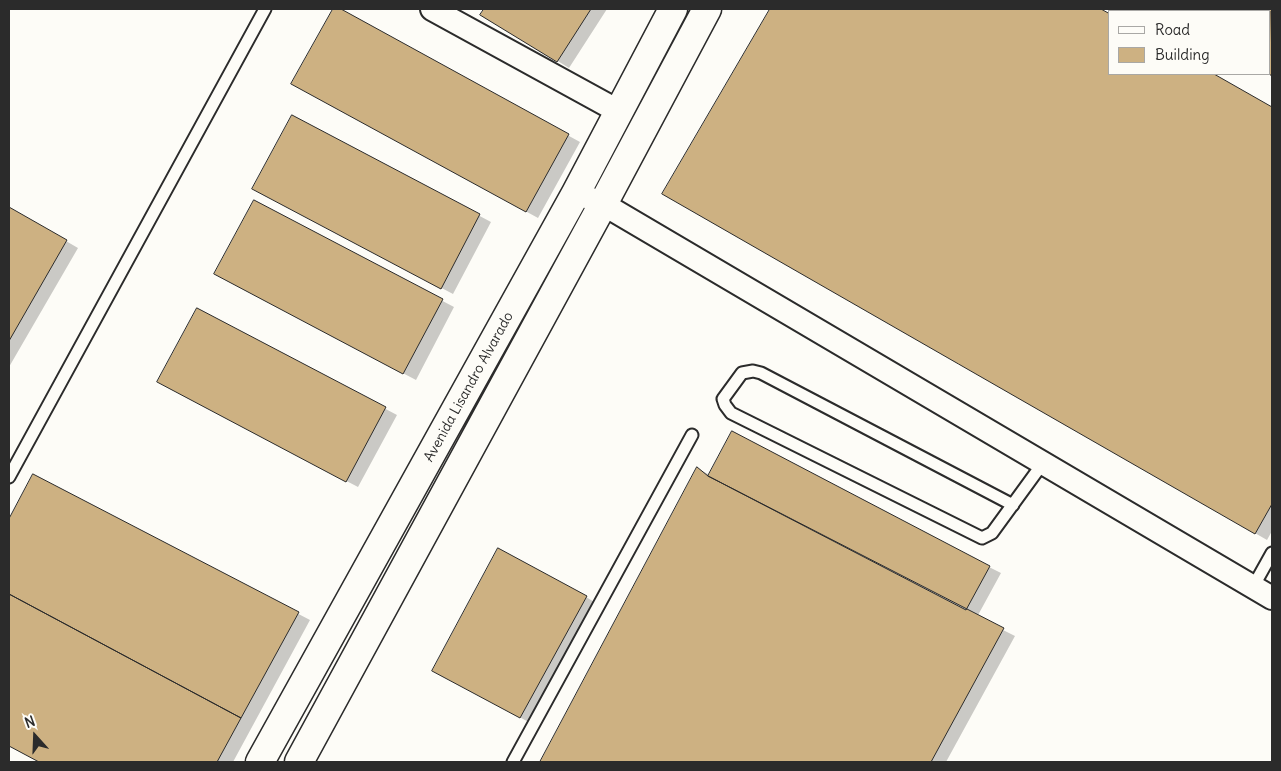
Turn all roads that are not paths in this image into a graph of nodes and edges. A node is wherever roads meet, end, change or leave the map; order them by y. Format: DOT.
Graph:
graph roads {
  1 [pos="265,9"];
  2 [pos="432,9"];
  3 [pos="673,9"];
  4 [pos="707,9"];
  5 [pos="618,111"];
  6 [pos="576,193"];
  7 [pos="602,204"];
  8 [pos="692,435"];
  9 [pos="1043,464"];
  10 [pos="10,473"];
  11 [pos="1013,505"];
  12 [pos="1272,553"];
  13 [pos="1253,587"];
  14 [pos="1272,598"];
  15 [pos="260,762"];
  16 [pos="299,762"];
  17 [pos="513,762"];
  1 -- 10 [label="lane"];
  2 -- 5 [label="street"];
  3 -- 5 [label="street, Avenida Lisandro Alvarado"];
  4 -- 7 [label="street"];
  5 -- 6 [label="street, Avenida Lisandro Alvarado"];
  6 -- 7 [label="street"];
  6 -- 15 [label="street, Avenida Lisandro Alvarado"];
  7 -- 9 [label="street"];
  7 -- 16 [label="street"];
  8 -- 17 [label="lane"];
  9 -- 11 [label="lane"];
  9 -- 13 [label="street"];
  11 -- 11 [label="lane"];
  12 -- 13 [label="lane"];
  13 -- 14 [label="street"];
}
